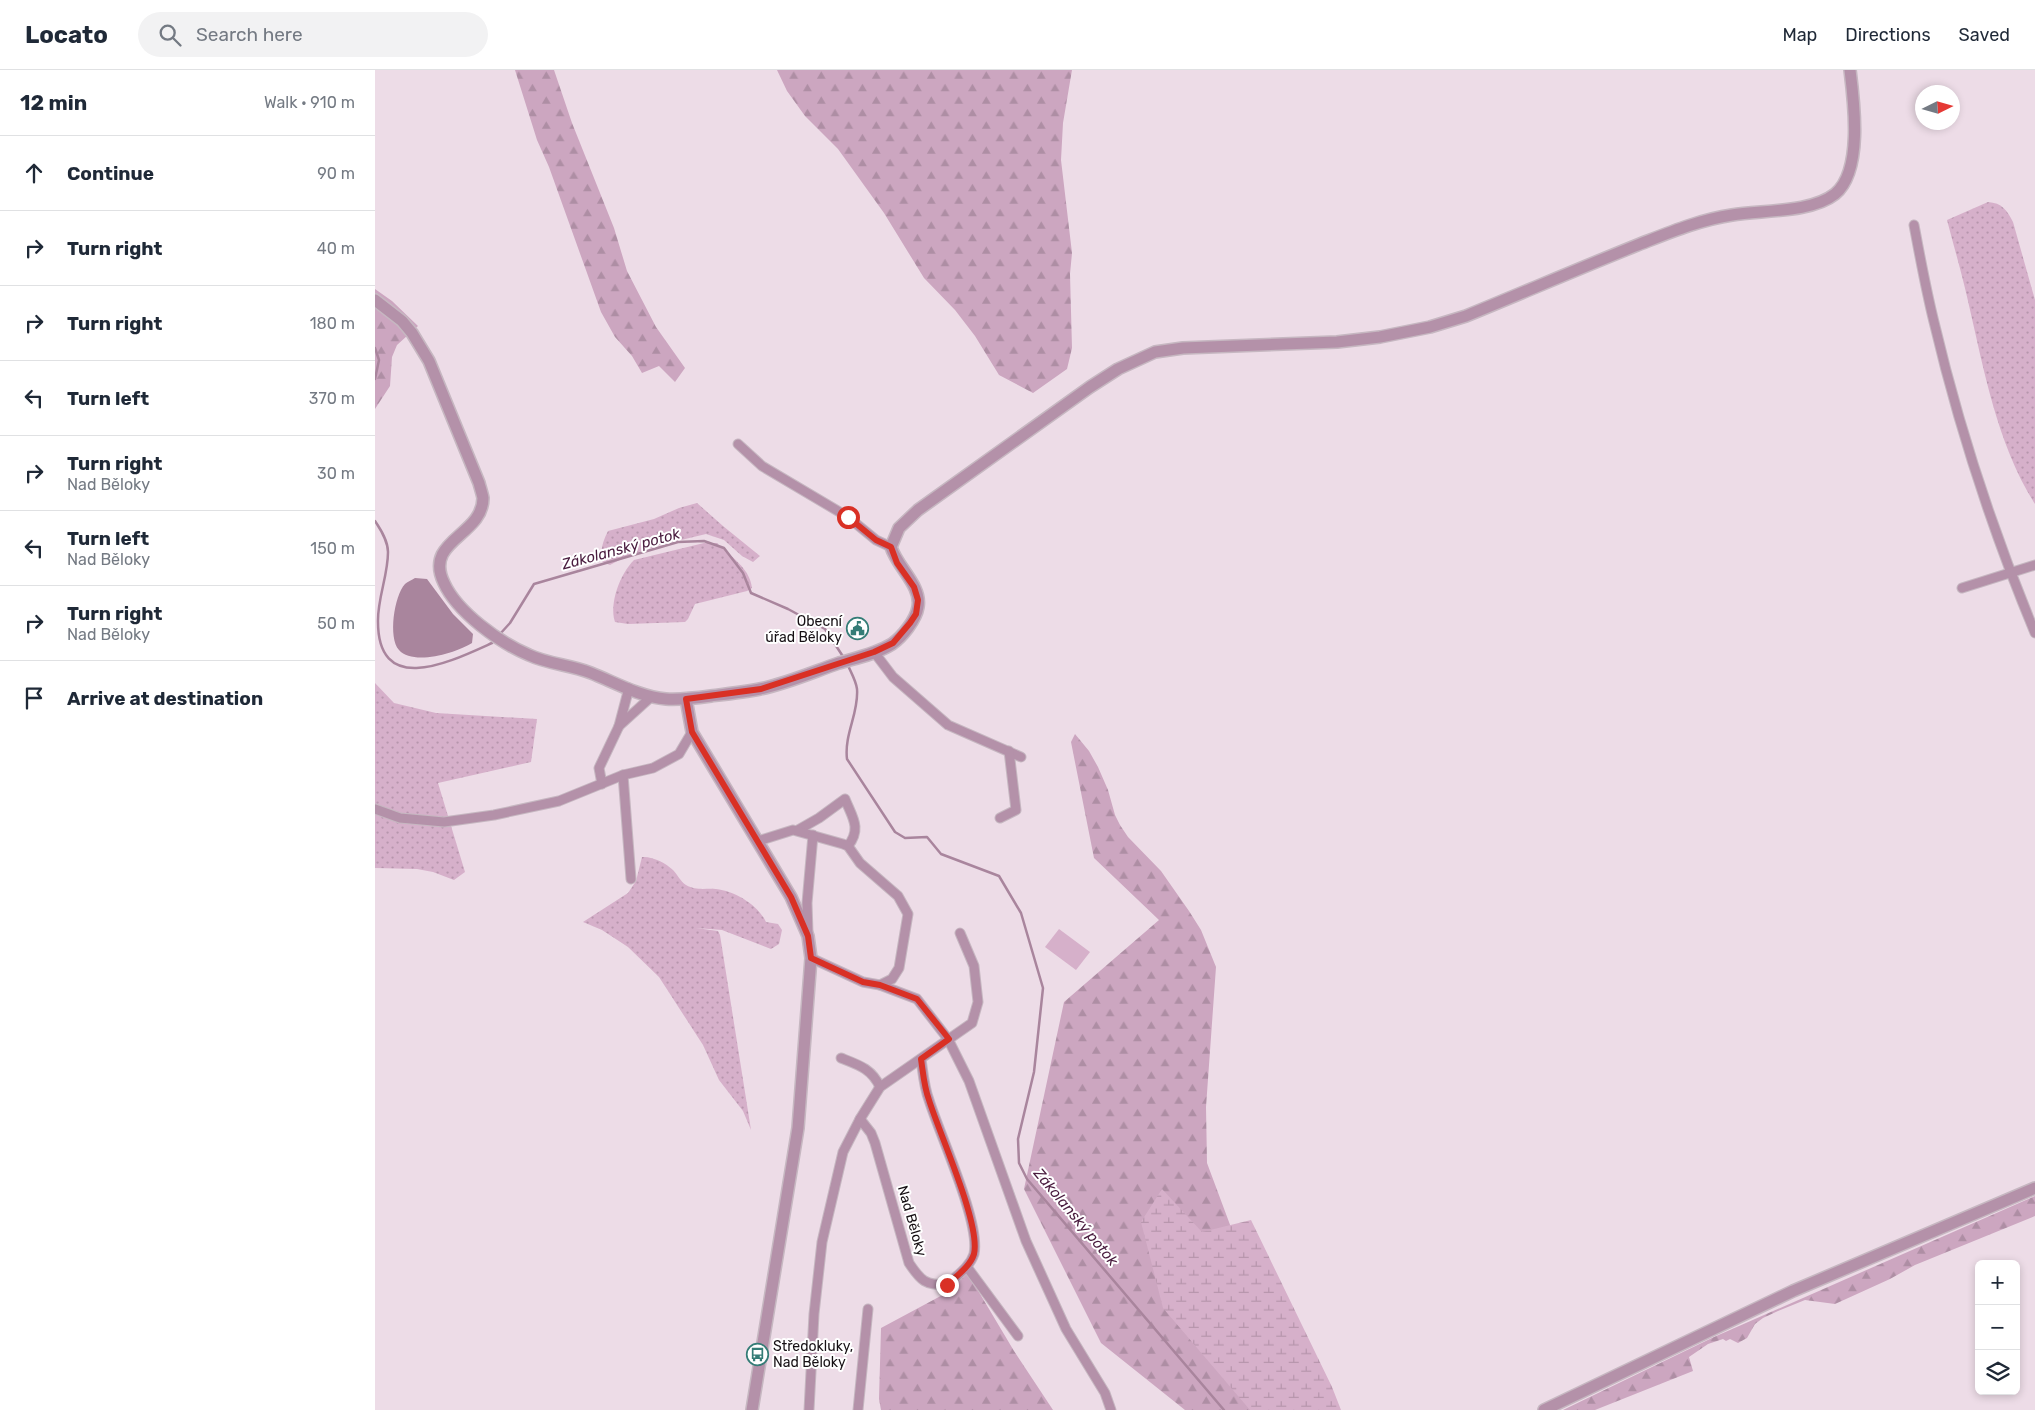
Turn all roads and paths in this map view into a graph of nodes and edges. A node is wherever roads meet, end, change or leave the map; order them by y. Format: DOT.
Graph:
graph roads {
  1 [pos="1850,70"];
  2 [pos="1914,225"];
  3 [pos="375,300"];
  4 [pos="738,444"];
  5 [pos="891,547"];
  6 [pos="2035,565"];
  7 [pos="2010,573"];
  8 [pos="1962,588"];
  9 [pos="2035,633"];
  10 [pos="874,652"];
  11 [pos="629,688"];
  12 [pos="651,696"];
  13 [pos="686,699"];
  14 [pos="619,726"];
  15 [pos="692,732"];
  16 [pos="1009,752"];
  17 [pos="1021,756"];
  18 [pos="623,775"];
  19 [pos="602,784"];
  20 [pos="375,810"];
  21 [pos="1000,818"];
  22 [pos="798,830"];
  23 [pos="813,836"];
  24 [pos="758,841"];
  25 [pos="848,846"];
  26 [pos="631,879"];
  27 [pos="960,933"];
  28 [pos="808,936"];
  29 [pos="811,958"];
  30 [pos="880,985"];
  31 [pos="949,1039"];
  32 [pos="841,1058"];
  33 [pos="921,1059"];
  34 [pos="880,1087"];
  35 [pos="860,1119"];
  36 [pos="2035,1188"];
  37 [pos="967,1267"];
  38 [pos="868,1309"];
  39 [pos="1018,1336"];
  40 [pos="752,1410"];
  41 [pos="809,1410"];
  42 [pos="858,1410"];
  43 [pos="1111,1410"];
  44 [pos="1544,1410"];
  1 -- 5 [label="street"];
  2 -- 7 [label="street"];
  3 -- 11 [label="street"];
  4 -- 5 [label="street"];
  5 -- 10 [label="street"];
  6 -- 7 [label="street"];
  7 -- 8 [label="street"];
  7 -- 9 [label="street"];
  10 -- 13 [label="street"];
  10 -- 16 [label="street"];
  11 -- 12 [label="street"];
  11 -- 14 [label="street"];
  12 -- 13 [label="street"];
  12 -- 14 [label="street"];
  13 -- 15 [label="street"];
  14 -- 19 [label="street"];
  15 -- 18 [label="street"];
  15 -- 24 [label="street"];
  16 -- 17 [label="street"];
  16 -- 21 [label="street"];
  18 -- 19 [label="street"];
  18 -- 26 [label="street"];
  19 -- 20 [label="street"];
  22 -- 23 [label="street"];
  22 -- 24 [label="street"];
  22 -- 25 [label="street"];
  23 -- 25 [label="street"];
  23 -- 28 [label="street"];
  24 -- 28 [label="street"];
  25 -- 30 [label="street"];
  27 -- 31 [label="street"];
  28 -- 29 [label="street"];
  29 -- 30 [label="street"];
  29 -- 40 [label="street"];
  30 -- 31 [label="street"];
  31 -- 33 [label="street"];
  31 -- 43 [label="street"];
  32 -- 34 [label="street"];
  33 -- 34 [label="street"];
  33 -- 37 [label="street"];
  34 -- 35 [label="street"];
  35 -- 37 [label="street, Nad Běloky"];
  35 -- 41 [label="street"];
  36 -- 44 [label="street"];
  37 -- 39 [label="street"];
  38 -- 42 [label="street"];
}
